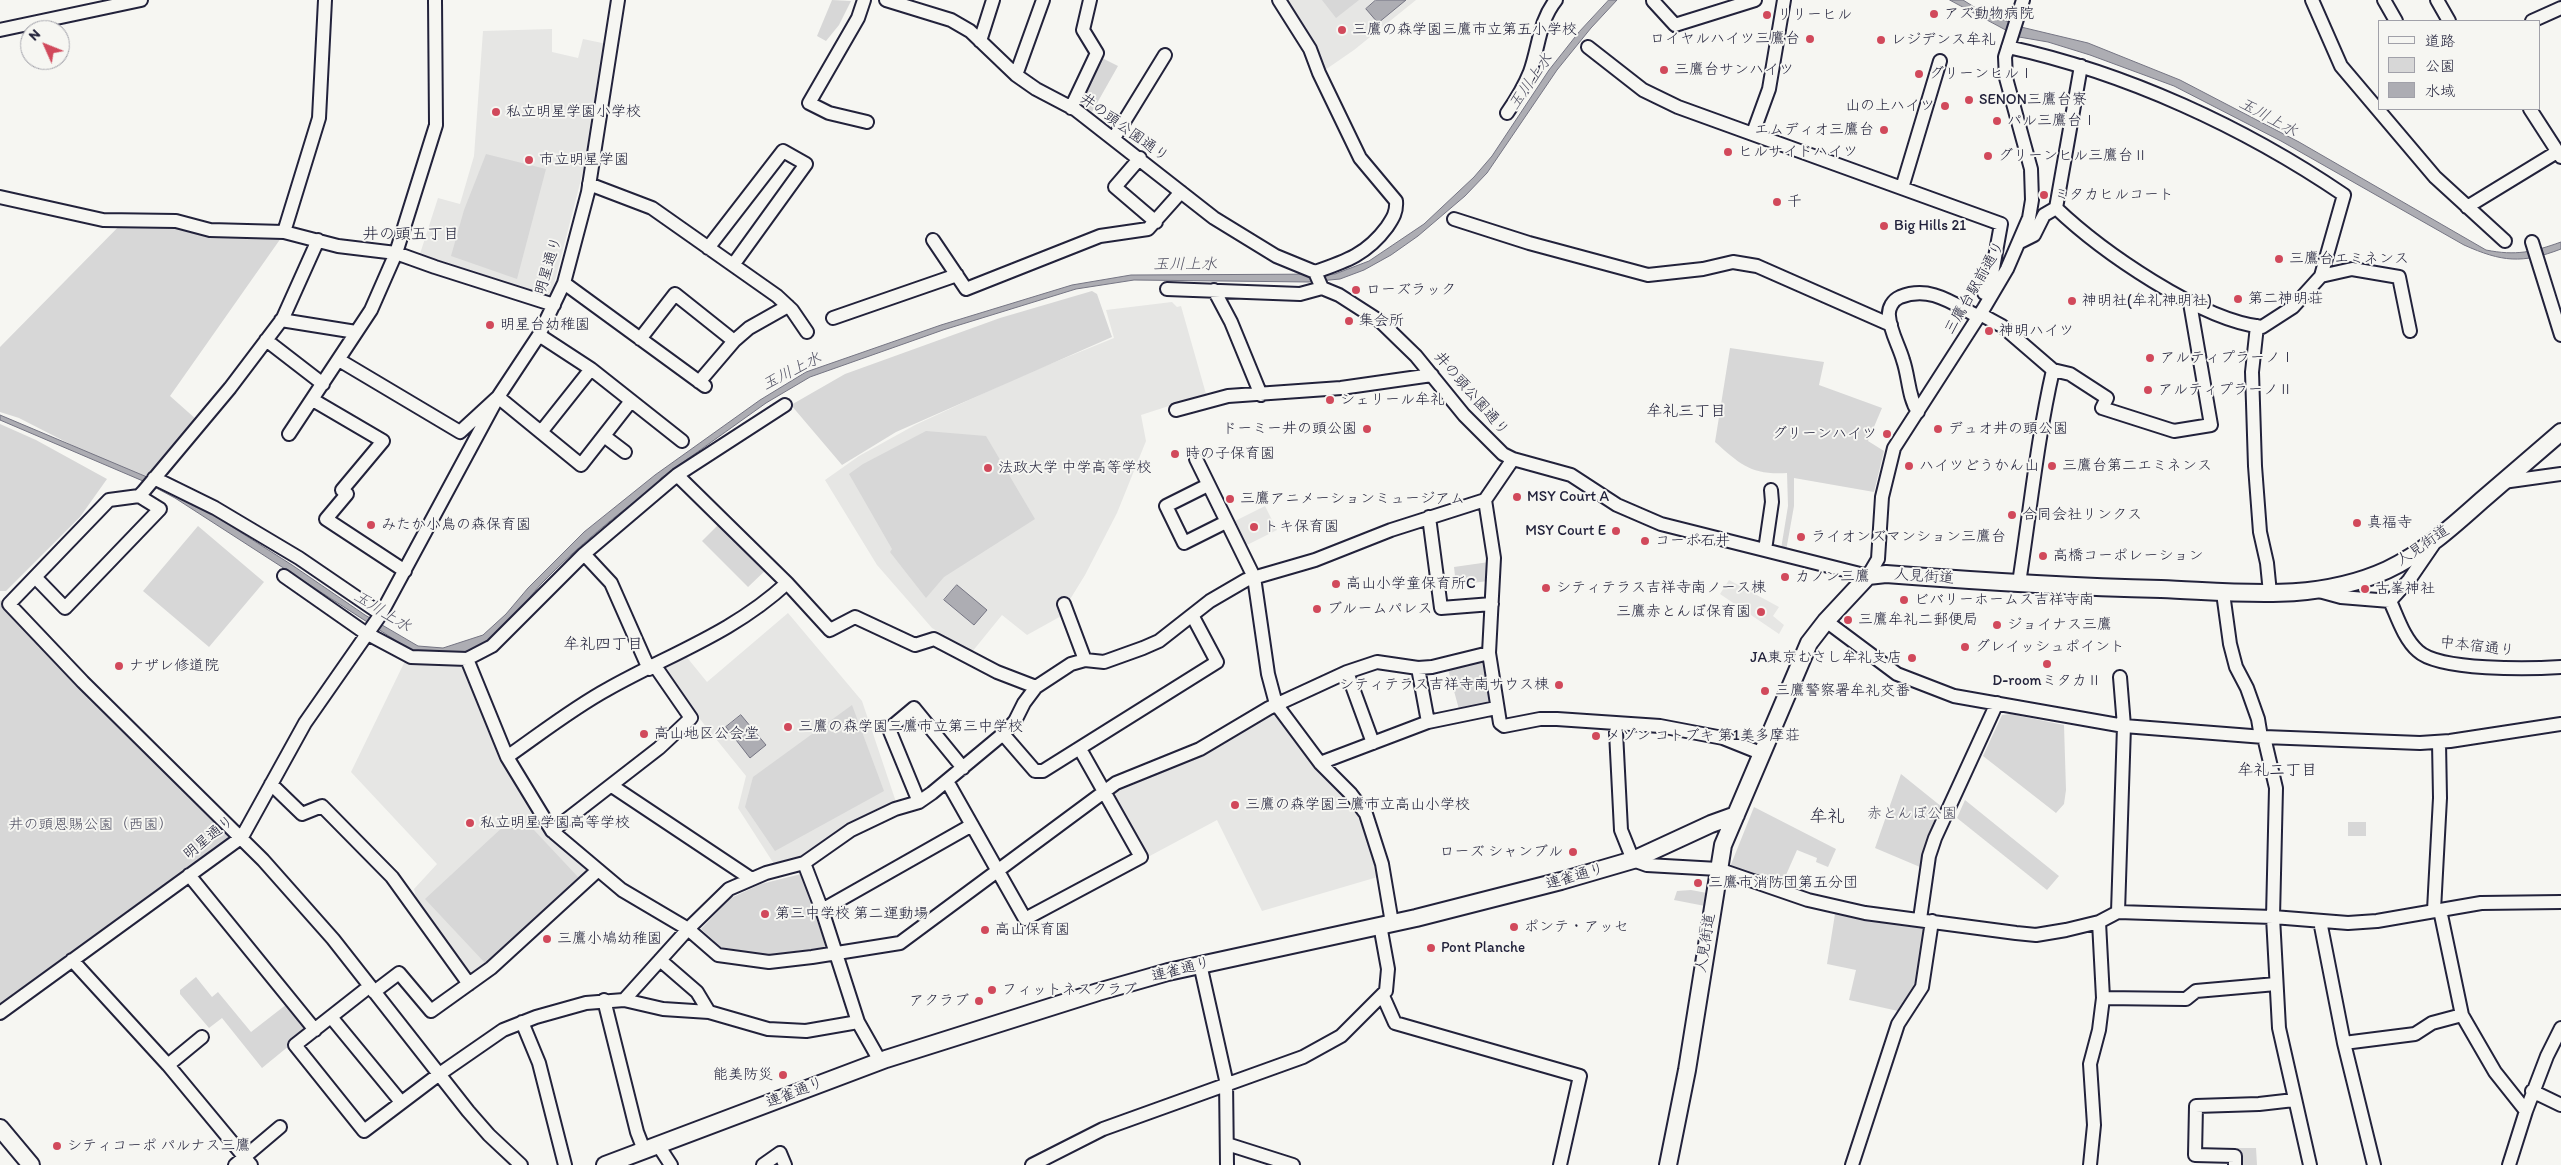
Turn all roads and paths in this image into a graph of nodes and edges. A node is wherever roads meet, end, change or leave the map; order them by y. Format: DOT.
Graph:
graph roads {
  1 [pos="141,0"];
  2 [pos="325,0"];
  3 [pos="435,0"];
  4 [pos="618,0"];
  5 [pos="864,0"];
  6 [pos="886,0"];
  7 [pos="993,0"];
  8 [pos="1044,0"];
  9 [pos="1090,0"];
  10 [pos="1279,0"];
  11 [pos="1556,0"];
  12 [pos="1755,0"];
  13 [pos="1784,0"];
  14 [pos="2024,0"];
  15 [pos="2312,0"];
  16 [pos="2384,0"];
  17 [pos="2436,0"];
  18 [pos="1653,1"];
  19 [pos="903,2"];
  20 [pos="2561,8"];
  21 [pos="2395,20"];
  22 [pos="2448,20"];
  23 [pos="2534,20"];
  24 [pos="0,30"];
  25 [pos="980,41"];
  26 [pos="2009,42"];
  27 [pos="1588,47"];
  28 [pos="1165,55"];
  29 [pos="1940,61"];
  30 [pos="2081,66"];
  31 [pos="1016,75"];
  32 [pos="2375,99"];
  33 [pos="1071,108"];
  34 [pos="2383,110"];
  35 [pos="2531,110"];
  36 [pos="1507,113"];
  37 [pos="867,122"];
  38 [pos="1752,133"];
  39 [pos="1114,138"];
  40 [pos="2559,155"];
  41 [pos="1140,158"];
  42 [pos="589,184"];
  43 [pos="1902,188"];
  44 [pos="1181,192"];
  45 [pos="0,197"];
  46 [pos="2468,207"];
  47 [pos="2056,208"];
  48 [pos="1454,219"];
  49 [pos="1156,222"];
  50 [pos="284,232"];
  51 [pos="318,240"];
  52 [pos="933,240"];
  53 [pos="2505,241"];
  54 [pos="2020,242"];
  55 [pos="708,248"];
  56 [pos="2535,250"];
  57 [pos="396,253"];
  58 [pos="733,265"];
  59 [pos="957,274"];
  60 [pos="2321,276"];
  61 [pos="1319,280"];
  62 [pos="564,283"];
  63 [pos="1167,289"];
  64 [pos="1214,290"];
  65 [pos="2190,303"];
  66 [pos="554,305"];
  67 [pos="788,306"];
  68 [pos="1979,316"];
  69 [pos="833,318"];
  70 [pos="281,320"];
  71 [pos="1891,325"];
  72 [pos="2256,326"];
  73 [pos="2410,331"];
  74 [pos="356,332"];
  75 [pos="807,332"];
  76 [pos="539,335"];
  77 [pos="2561,335"];
  78 [pos="640,338"];
  79 [pos="266,340"];
  80 [pos="734,341"];
  81 [pos="339,360"];
  82 [pos="591,369"];
  83 [pos="2053,370"];
  84 [pos="1432,374"];
  85 [pos="323,384"];
  86 [pos="1260,395"];
  87 [pos="498,397"];
  88 [pos="313,400"];
  89 [pos="631,401"];
  90 [pos="785,405"];
  91 [pos="1176,410"];
  92 [pos="1918,412"];
  93 [pos="541,432"];
  94 [pos="2561,432"];
  95 [pos="289,434"];
  96 [pos="604,436"];
  97 [pos="682,441"];
  98 [pos="625,452"];
  99 [pos="1196,459"];
  100 [pos="1513,459"];
  101 [pos="2561,474"];
  102 [pos="678,475"];
  103 [pos="153,479"];
  104 [pos="2503,482"];
  105 [pos="1208,485"];
  106 [pos="1771,490"];
  107 [pos="141,494"];
  108 [pos="1485,500"];
  109 [pos="1429,517"];
  110 [pos="1226,522"];
  111 [pos="2436,540"];
  112 [pos="1765,550"];
  113 [pos="584,554"];
  114 [pos="405,570"];
  115 [pos="284,576"];
  116 [pos="1868,576"];
  117 [pos="35,577"];
  118 [pos="1254,578"];
  119 [pos="787,583"];
  120 [pos="2019,583"];
  121 [pos="2319,590"];
  122 [pos="2223,593"];
  123 [pos="2270,593"];
  124 [pos="2390,600"];
  125 [pos="1064,604"];
  126 [pos="1492,604"];
  127 [pos="1192,615"];
  128 [pos="1826,621"];
  129 [pos="375,624"];
  130 [pos="1490,653"];
  131 [pos="467,659"];
  132 [pos="1085,660"];
  133 [pos="2561,667"];
  134 [pos="652,668"];
  135 [pos="1418,668"];
  136 [pos="1347,672"];
  137 [pos="2120,677"];
  138 [pos="1036,687"];
  139 [pos="1997,703"];
  140 [pos="1276,704"];
  141 [pos="1496,708"];
  142 [pos="1428,722"];
  143 [pos="2561,724"];
  144 [pos="2124,726"];
  145 [pos="1616,732"];
  146 [pos="1003,734"];
  147 [pos="2263,737"];
  148 [pos="2439,742"];
  149 [pos="1373,743"];
  150 [pos="1080,749"];
  151 [pos="1763,754"];
  152 [pos="507,757"];
  153 [pos="1320,763"];
  154 [pos="963,768"];
  155 [pos="947,781"];
  156 [pos="271,784"];
  157 [pos="612,786"];
  158 [pos="1104,791"];
  159 [pos="919,802"];
  160 [pos="1736,815"];
  161 [pos="972,825"];
  162 [pos="552,831"];
  163 [pos="242,837"];
  164 [pos="1633,860"];
  165 [pos="804,863"];
  166 [pos="1718,868"];
  167 [pos="998,869"];
  168 [pos="597,871"];
  169 [pos="189,874"];
  170 [pos="750,878"];
  171 [pos="2561,902"];
  172 [pos="822,910"];
  173 [pos="2437,910"];
  174 [pos="2118,912"];
  175 [pos="2273,917"];
  176 [pos="1926,920"];
  177 [pos="2320,921"];
  178 [pos="2099,922"];
  179 [pos="1386,924"];
  180 [pos="688,929"];
  181 [pos="836,954"];
  182 [pos="72,960"];
  183 [pos="660,960"];
  184 [pos="1200,964"];
  185 [pos="469,984"];
  186 [pos="2276,984"];
  187 [pos="372,989"];
  188 [pos="1383,996"];
  189 [pos="2103,998"];
  190 [pos="604,1000"];
  191 [pos="624,1000"];
  192 [pos="709,1012"];
  193 [pos="0,1013"];
  194 [pos="2462,1015"];
  195 [pos="331,1017"];
  196 [pos="522,1022"];
  197 [pos="858,1022"];
  198 [pos="315,1030"];
  199 [pos="2561,1030"];
  200 [pos="202,1037"];
  201 [pos="2344,1043"];
  202 [pos="880,1061"];
  203 [pos="168,1065"];
  204 [pos="438,1075"];
  205 [pos="1226,1085"];
  206 [pos="2532,1091"];
  207 [pos="2294,1100"];
  208 [pos="401,1102"];
  209 [pos="2561,1105"];
  210 [pos="2526,1111"];
  211 [pos="280,1127"];
  212 [pos="0,1128"];
  213 [pos="1226,1144"];
  214 [pos="651,1148"];
  215 [pos="244,1162"];
  216 [pos="31,1165"];
  217 [pos="521,1165"];
  218 [pos="565,1165"];
  219 [pos="605,1165"];
  220 [pos="671,1165"];
  221 [pos="762,1165"];
  222 [pos="785,1165"];
  223 [pos="1032,1165"];
  224 [pos="1226,1165"];
  225 [pos="1293,1165"];
  226 [pos="1560,1165"];
  227 [pos="1668,1165"];
  228 [pos="1852,1165"];
  229 [pos="2090,1165"];
  230 [pos="2235,1165"];
  231 [pos="2310,1165"];
  232 [pos="2374,1165"];
  233 [pos="2509,1165"];
  1 -- 24 [label="street"];
  2 -- 50 [label="street"];
  3 -- 57 [label="street"];
  4 -- 42 [label="street, 明星通り"];
  5 -- 37 [label="street"];
  6 -- 19 [label="street, 井の頭公園通り"];
  7 -- 25 [label="street"];
  8 -- 31 [label="street"];
  9 -- 33 [label="street"];
  10 -- 61 [label="street"];
  11 -- 36 [label="street"];
  12 -- 18 [label="street"];
  13 -- 38 [label="street"];
  14 -- 26 [label="street, 三鷹台駅前通り"];
  15 -- 32 [label="street"];
  16 -- 21 [label="street"];
  17 -- 22 [label="street"];
  19 -- 25 [label="street, 井の頭公園通り"];
  20 -- 23 [label="street"];
  25 -- 31 [label="street, 井の頭公園通り"];
  26 -- 30 [label="street"];
  26 -- 54 [label="street, 三鷹台駅前通り"];
  27 -- 38 [label="street"];
  28 -- 39 [label="street"];
  29 -- 43 [label="street"];
  30 -- 47 [label="street"];
  30 -- 60 [label="street"];
  31 -- 33 [label="street, 井の頭公園通り"];
  33 -- 39 [label="street, 井の頭公園通り"];
  34 -- 46 [label="street"];
  35 -- 40 [label="street"];
  38 -- 43 [label="street"];
  39 -- 41 [label="street, 井の頭公園通り"];
  40 -- 46 [label="street"];
  41 -- 44 [label="street, 井の頭公園通り"];
  41 -- 49 [label="street"];
  42 -- 55 [label="street"];
  42 -- 62 [label="street, 明星通り"];
  43 -- 68 [label="street"];
  44 -- 49 [label="street"];
  44 -- 61 [label="street, 井の頭公園通り"];
  45 -- 50 [label="street"];
  46 -- 53 [label="street"];
  47 -- 54 [label="street"];
  47 -- 65 [label="street"];
  48 -- 71 [label="street"];
  49 -- 59 [label="street"];
  50 -- 51 [label="street"];
  51 -- 57 [label="street"];
  51 -- 70 [label="street"];
  52 -- 59 [label="street"];
  54 -- 68 [label="street, 三鷹台駅前通り"];
  55 -- 58 [label="street"];
  55 -- 58 [label="street"];
  56 -- 77 [label="street"];
  57 -- 66 [label="street"];
  57 -- 74 [label="street"];
  58 -- 67 [label="street"];
  59 -- 69 [label="street"];
  60 -- 72 [label="street"];
  60 -- 73 [label="street"];
  61 -- 64 [label="street"];
  61 -- 84 [label="street, 井の頭公園通り"];
  62 -- 66 [label="street, 明星通り"];
  62 -- 78 [label="street"];
  63 -- 64 [label="street"];
  64 -- 86 [label="street"];
  65 -- 72 [label="street"];
  65 -- 83 [label="street"];
  66 -- 76 [label="street, 明星通り"];
  67 -- 75 [label="street"];
  67 -- 80 [label="street"];
  68 -- 71 [label="street"];
  68 -- 83 [label="street"];
  68 -- 92 [label="street, 三鷹台駅前通り"];
  70 -- 74 [label="street"];
  70 -- 79 [label="street"];
  71 -- 92 [label="street"];
  72 -- 123 [label="street"];
  74 -- 81 [label="street"];
  76 -- 82 [label="street"];
  76 -- 87 [label="street, 明星通り"];
  78 -- 80 [label="street"];
  78 -- 80 [label="street"];
  79 -- 85 [label="street"];
  79 -- 103 [label="street"];
  81 -- 85 [label="street"];
  81 -- 87 [label="street"];
  82 -- 89 [label="street"];
  82 -- 93 [label="street"];
  83 -- 120 [label="street"];
  84 -- 86 [label="street"];
  84 -- 100 [label="street, 井の頭公園通り"];
  85 -- 88 [label="street"];
  86 -- 91 [label="street"];
  87 -- 93 [label="street"];
  87 -- 114 [label="street, 明星通り"];
  88 -- 95 [label="street"];
  88 -- 114 [label="street"];
  89 -- 96 [label="street"];
  89 -- 97 [label="street"];
  90 -- 102 [label="street"];
  92 -- 116 [label="street, 三鷹台駅前通り"];
  93 -- 96 [label="street"];
  94 -- 104 [label="main road, 人見街道"];
  96 -- 98 [label="street"];
  99 -- 105 [label="street"];
  100 -- 108 [label="street"];
  100 -- 112 [label="street, 井の頭公園通り"];
  101 -- 104 [label="street"];
  102 -- 113 [label="street"];
  102 -- 119 [label="street"];
  103 -- 107 [label="street"];
  103 -- 129 [label="street"];
  104 -- 111 [label="main road, 人見街道"];
  105 -- 110 [label="street"];
  105 -- 110 [label="street"];
  106 -- 112 [label="street"];
  107 -- 117 [label="street"];
  107 -- 117 [label="street"];
  108 -- 109 [label="street"];
  108 -- 126 [label="street"];
  109 -- 118 [label="street"];
  109 -- 126 [label="street"];
  110 -- 118 [label="street"];
  111 -- 121 [label="main road, 人見街道"];
  111 -- 124 [label="street"];
  112 -- 116 [label="street, 井の頭公園通り"];
  113 -- 131 [label="street"];
  113 -- 134 [label="street"];
  114 -- 129 [label="street, 明星通り"];
  115 -- 129 [label="street"];
  116 -- 120 [label="main road, 人見街道"];
  116 -- 128 [label="main road, 人見街道"];
  117 -- 163 [label="street"];
  118 -- 127 [label="street"];
  118 -- 140 [label="street"];
  119 -- 134 [label="street"];
  119 -- 138 [label="street"];
  120 -- 122 [label="main road, 人見街道"];
  121 -- 123 [label="main road, 人見街道"];
  121 -- 124 [label="street"];
  122 -- 123 [label="main road, 人見街道"];
  122 -- 147 [label="street"];
  124 -- 133 [label="street, 中本宿通り"];
  125 -- 132 [label="street"];
  126 -- 130 [label="street"];
  127 -- 132 [label="street"];
  127 -- 150 [label="street"];
  128 -- 139 [label="street"];
  128 -- 151 [label="main road, 人見街道"];
  129 -- 131 [label="street"];
  129 -- 156 [label="street, 明星通り"];
  130 -- 135 [label="street"];
  130 -- 141 [label="street"];
  131 -- 152 [label="street"];
  132 -- 138 [label="street"];
  134 -- 152 [label="street"];
  134 -- 157 [label="street"];
  135 -- 136 [label="street"];
  135 -- 142 [label="street"];
  136 -- 140 [label="street"];
  136 -- 149 [label="street"];
  137 -- 144 [label="street"];
  138 -- 146 [label="street"];
  139 -- 144 [label="street"];
  139 -- 176 [label="street"];
  140 -- 153 [label="street"];
  140 -- 158 [label="street"];
  141 -- 142 [label="street"];
  141 -- 151 [label="street"];
  142 -- 149 [label="street"];
  143 -- 148 [label="street"];
  144 -- 147 [label="street"];
  144 -- 174 [label="street"];
  145 -- 164 [label="street"];
  146 -- 150 [label="street"];
  146 -- 154 [label="street"];
  147 -- 148 [label="street"];
  147 -- 175 [label="street"];
  148 -- 173 [label="street"];
  149 -- 153 [label="street"];
  150 -- 158 [label="street"];
  151 -- 160 [label="main road, 人見街道"];
  152 -- 162 [label="street"];
  153 -- 179 [label="street"];
  154 -- 155 [label="street"];
  154 -- 159 [label="street"];
  155 -- 159 [label="street"];
  155 -- 161 [label="street"];
  156 -- 163 [label="street, 明星通り"];
  156 -- 185 [label="street"];
  157 -- 162 [label="street"];
  157 -- 170 [label="street"];
  158 -- 167 [label="street"];
  158 -- 167 [label="street"];
  159 -- 165 [label="street"];
  160 -- 164 [label="main road, 連雀通り"];
  160 -- 166 [label="main road, 人見街道"];
  161 -- 167 [label="street"];
  161 -- 172 [label="street"];
  162 -- 168 [label="street"];
  163 -- 169 [label="street, 明星通り"];
  163 -- 187 [label="street"];
  164 -- 166 [label="street"];
  164 -- 179 [label="main road, 連雀通り"];
  165 -- 170 [label="street"];
  165 -- 172 [label="street"];
  166 -- 176 [label="street"];
  166 -- 227 [label="main road, 人見街道"];
  167 -- 181 [label="street"];
  168 -- 180 [label="street"];
  168 -- 185 [label="street"];
  169 -- 182 [label="street, 明星通り"];
  169 -- 198 [label="street"];
  170 -- 180 [label="street"];
  171 -- 173 [label="street"];
  172 -- 181 [label="street"];
  173 -- 177 [label="street"];
  173 -- 194 [label="street"];
  174 -- 175 [label="street"];
  174 -- 178 [label="street"];
  175 -- 177 [label="street"];
  175 -- 186 [label="street"];
  176 -- 178 [label="street"];
  176 -- 228 [label="street"];
  177 -- 201 [label="street"];
  178 -- 189 [label="street"];
  179 -- 184 [label="main road, 連雀通り"];
  179 -- 188 [label="street"];
  180 -- 181 [label="street"];
  180 -- 183 [label="street"];
  181 -- 197 [label="street"];
  182 -- 193 [label="street, 明星通り"];
  182 -- 203 [label="street"];
  183 -- 191 [label="street"];
  183 -- 192 [label="street"];
  184 -- 202 [label="main road, 連雀通り"];
  184 -- 205 [label="street"];
  185 -- 187 [label="street"];
  186 -- 189 [label="street"];
  186 -- 207 [label="street"];
  187 -- 195 [label="street"];
  187 -- 204 [label="street"];
  188 -- 205 [label="street"];
  188 -- 226 [label="street"];
  189 -- 229 [label="street"];
  190 -- 191 [label="street"];
  190 -- 196 [label="street"];
  190 -- 214 [label="street"];
  191 -- 192 [label="street"];
  192 -- 197 [label="street"];
  194 -- 201 [label="street"];
  194 -- 210 [label="street"];
  195 -- 198 [label="street"];
  195 -- 208 [label="street"];
  196 -- 204 [label="street"];
  196 -- 218 [label="street"];
  197 -- 202 [label="street"];
  198 -- 208 [label="street"];
  199 -- 206 [label="street"];
  200 -- 203 [label="street"];
  201 -- 232 [label="street"];
  202 -- 214 [label="main road, 連雀通り"];
  203 -- 215 [label="street"];
  204 -- 208 [label="street"];
  204 -- 217 [label="street"];
  205 -- 213 [label="street"];
  205 -- 223 [label="street"];
  206 -- 209 [label="street"];
  206 -- 210 [label="street"];
  207 -- 230 [label="street"];
  207 -- 231 [label="street"];
  210 -- 233 [label="street"];
  211 -- 215 [label="street"];
  212 -- 216 [label="main road"];
  213 -- 224 [label="street"];
  213 -- 225 [label="street"];
  214 -- 219 [label="main road, 連雀通り"];
  214 -- 220 [label="street"];
  221 -- 222 [label="street"];
}
